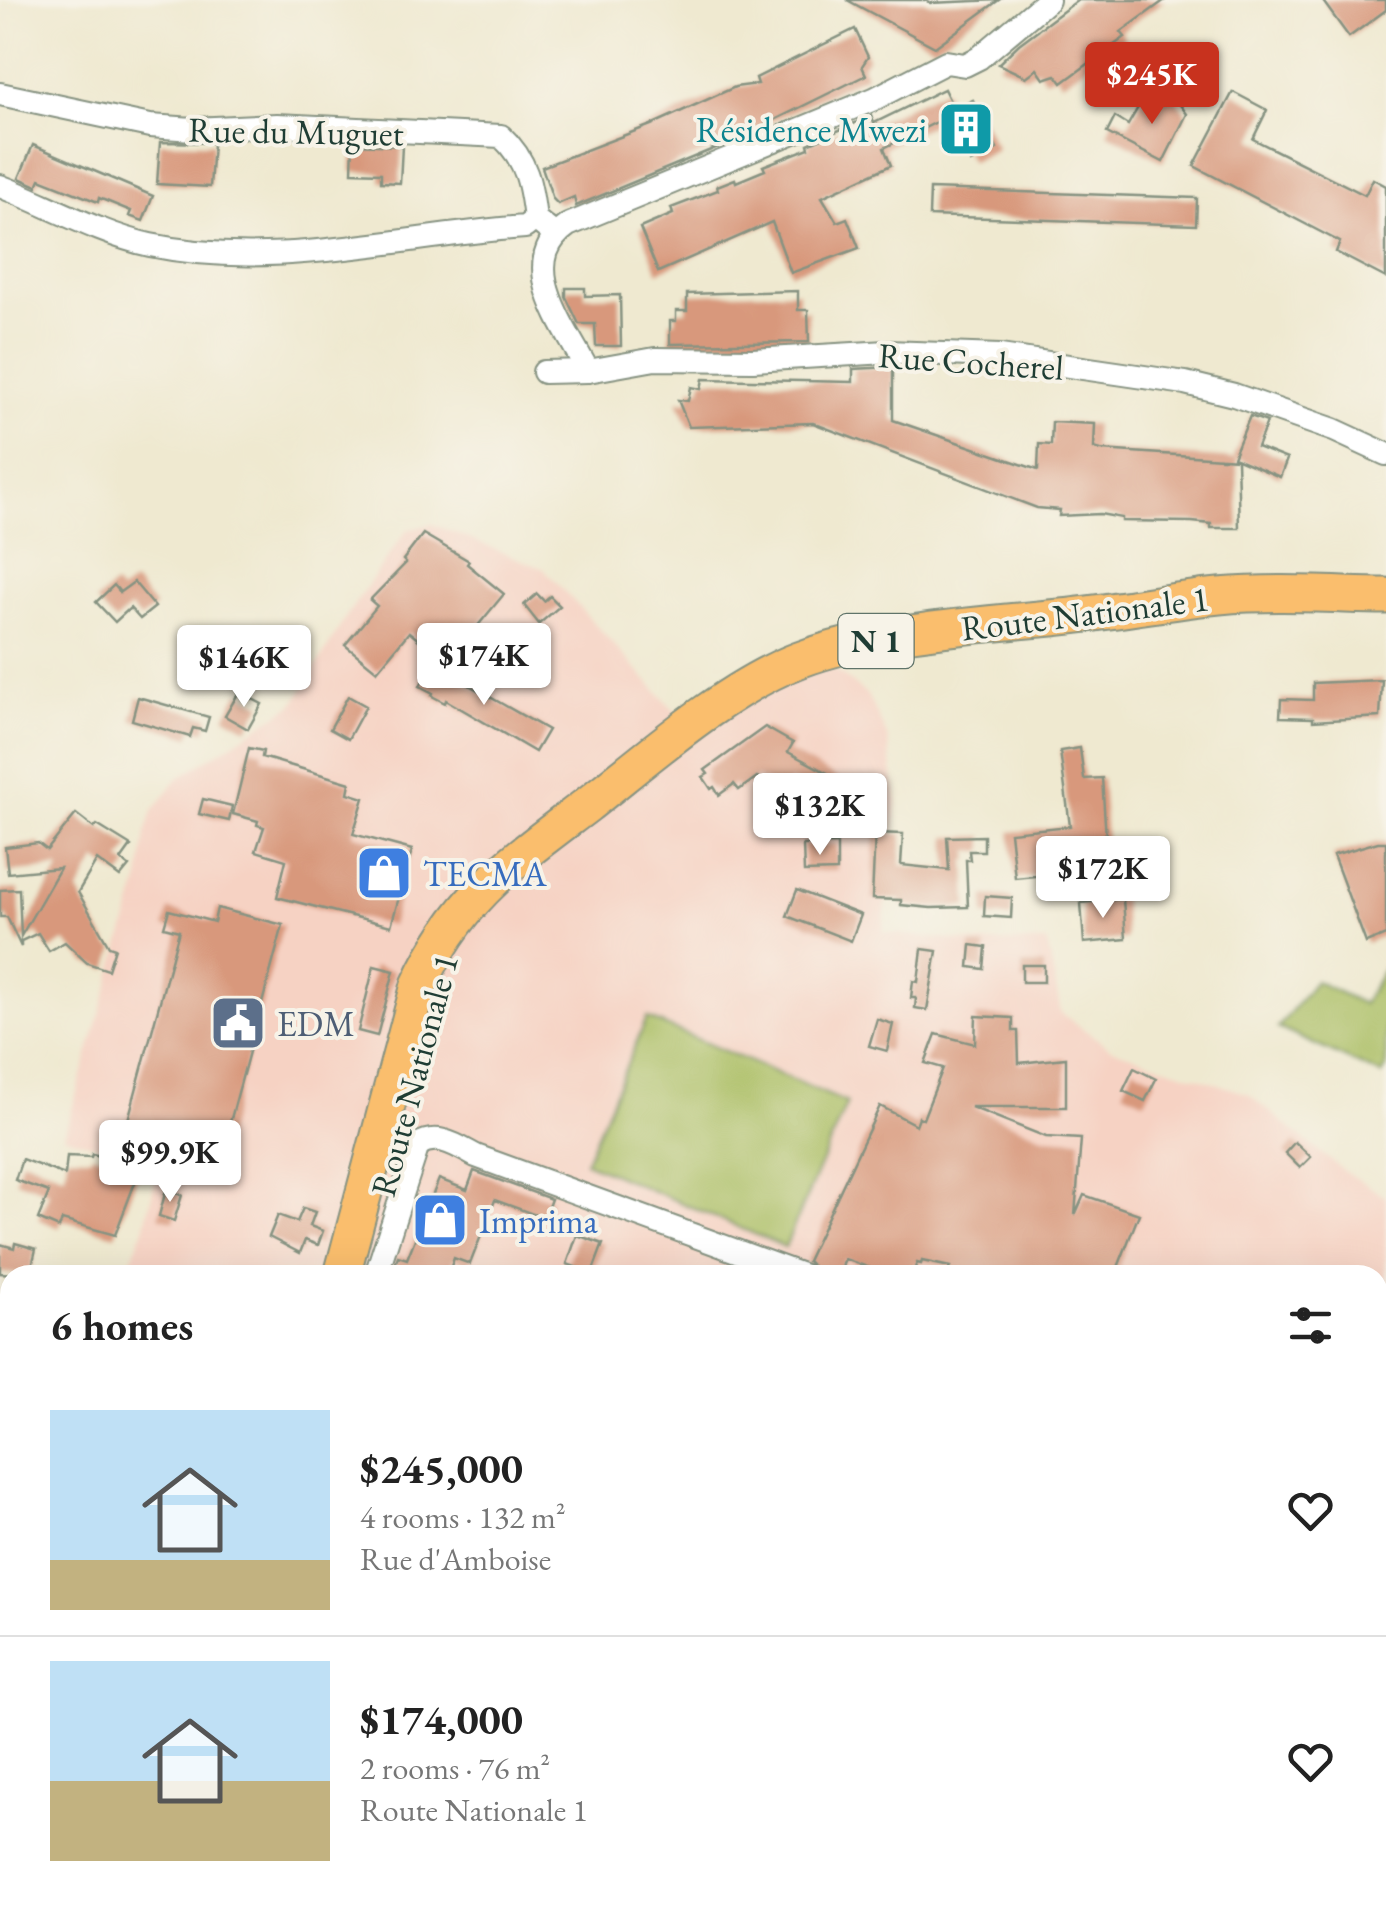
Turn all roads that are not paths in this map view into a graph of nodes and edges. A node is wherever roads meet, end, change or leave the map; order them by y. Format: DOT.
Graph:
graph roads {
  1 [pos="1048,0"];
  2 [pos="0,94"];
  3 [pos="0,186"];
  4 [pos="535,220"];
  5 [pos="554,234"];
  6 [pos="588,370"];
  7 [pos="544,372"];
  8 [pos="1386,454"];
  9 [pos="1386,596"];
  10 [pos="372,1223"];
  11 [pos="348,1265"];
  12 [pos="362,1265"];
  13 [pos="375,1265"];
  14 [pos="775,1265"];
  1 -- 5 [label="street"];
  2 -- 4 [label="street, Rue du Muguet"];
  3 -- 4 [label="street"];
  4 -- 5 [label="street"];
  5 -- 6 [label="street"];
  6 -- 7 [label="street, Rue Cocherel"];
  6 -- 8 [label="street, Rue Cocherel"];
  9 -- 10 [label="main road, Route Nationale 1 / N 1"];
  10 -- 11 [label="main road, Route Nationale 1 / N 1"];
  10 -- 12 [label="main road, Route Nationale 1 / N 1"];
  10 -- 13 [label="street"];
  10 -- 14 [label="street"];
}
